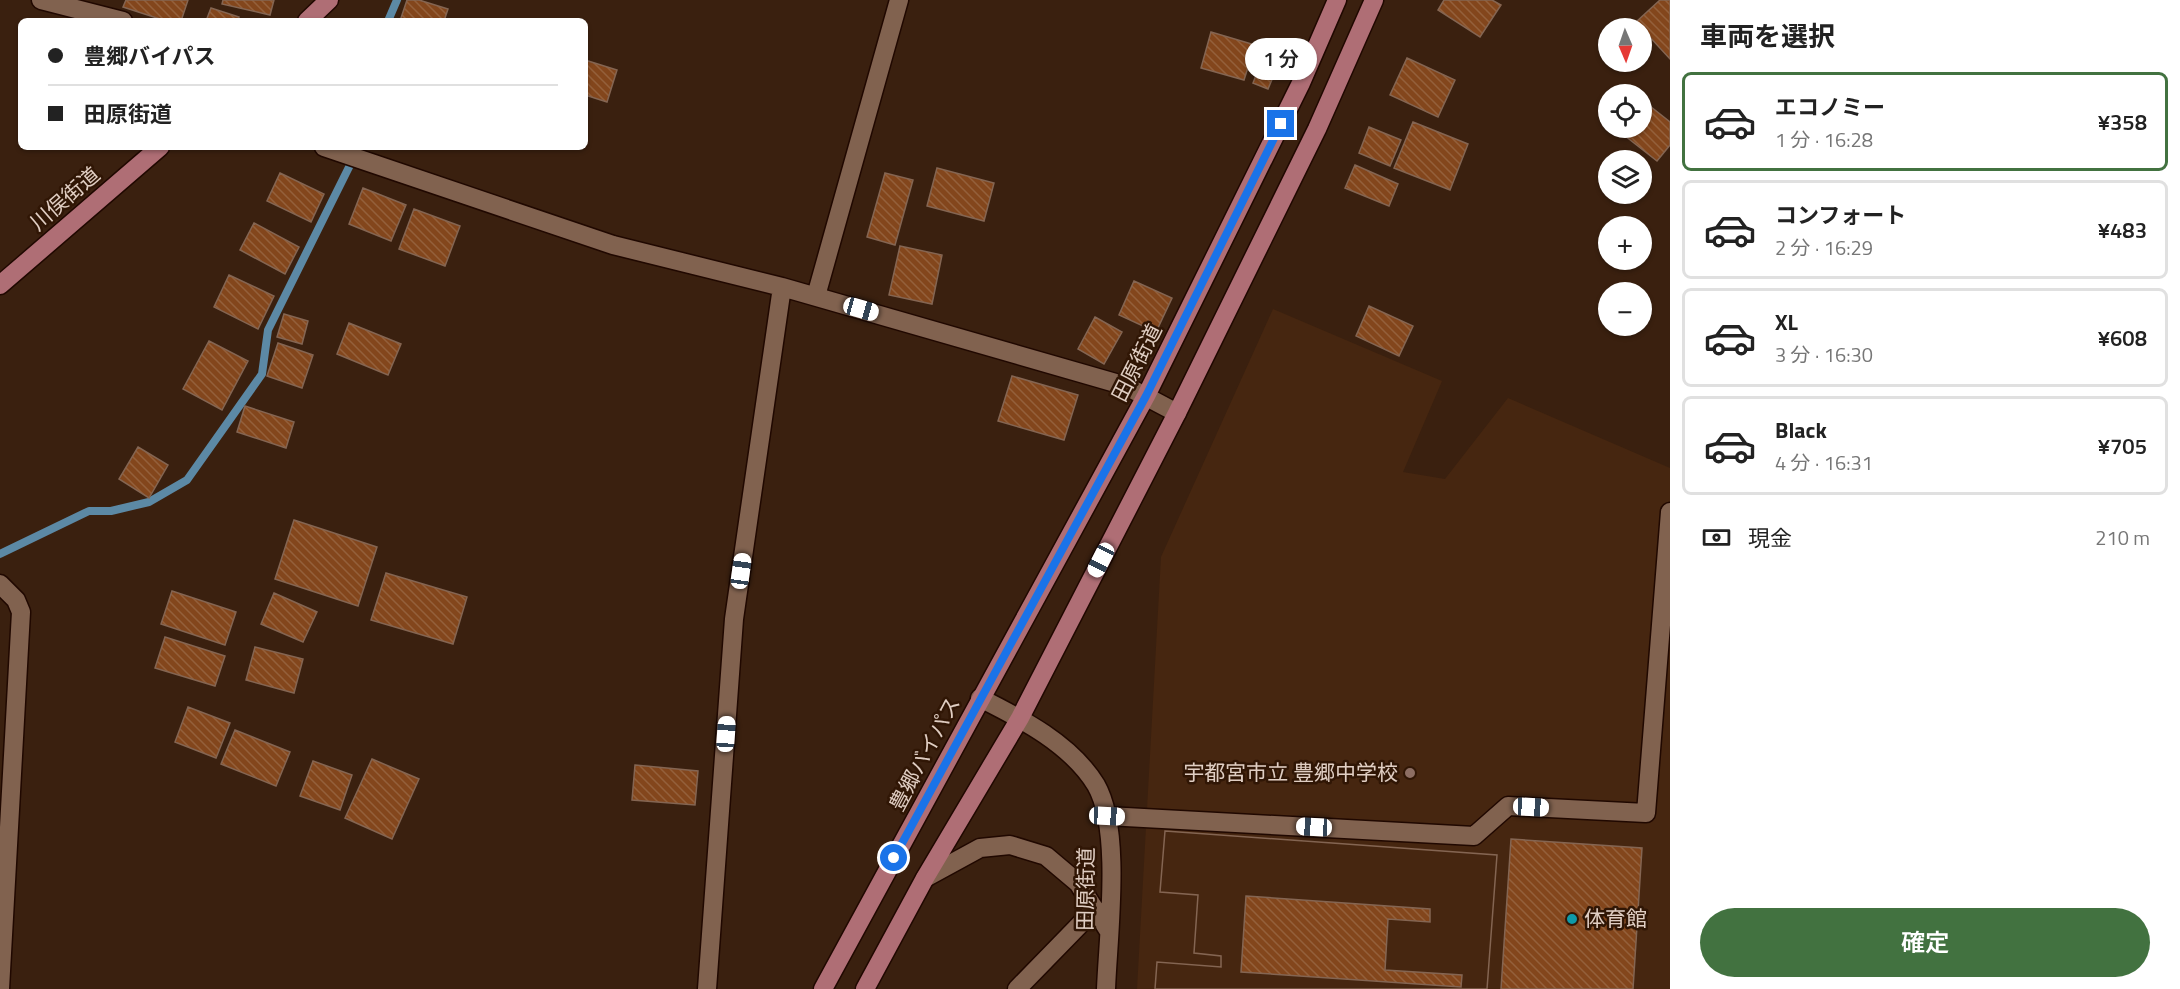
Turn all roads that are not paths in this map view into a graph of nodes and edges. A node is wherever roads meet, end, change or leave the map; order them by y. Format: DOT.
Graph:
graph roads {
  1 [pos="41,0"];
  2 [pos="329,0"];
  3 [pos="899,0"];
  4 [pos="1337,0"];
  5 [pos="1374,0"];
  6 [pos="111,18"];
  7 [pos="310,18"];
  8 [pos="157,150"];
  9 [pos="333,150"];
  10 [pos="0,285"];
  11 [pos="782,286"];
  12 [pos="816,296"];
  13 [pos="1146,396"];
  14 [pos="1177,414"];
  15 [pos="1670,512"];
  16 [pos="0,584"];
  17 [pos="980,698"];
  18 [pos="1020,718"];
  19 [pos="1107,816"];
  20 [pos="925,878"];
  21 [pos="1095,909"];
  22 [pos="1108,930"];
  23 [pos="0,989"];
  24 [pos="707,989"];
  25 [pos="824,989"];
  26 [pos="865,989"];
  27 [pos="1017,989"];
  28 [pos="1106,989"];
  1 -- 6 [label="street"];
  2 -- 7 [label="main road"];
  3 -- 12 [label="street"];
  4 -- 13 [label="main road, 田原街道"];
  5 -- 14 [label="main road"];
  8 -- 10 [label="main road, 川俣街道"];
  9 -- 11 [label="street"];
  11 -- 12 [label="street"];
  11 -- 24 [label="street"];
  12 -- 13 [label="street"];
  13 -- 14 [label="street"];
  13 -- 17 [label="main road, 田原街道"];
  14 -- 18 [label="main road"];
  15 -- 19 [label="street"];
  16 -- 23 [label="street"];
  17 -- 18 [label="street, 田原街道"];
  17 -- 25 [label="main road, 豊郷バイパス"];
  18 -- 19 [label="street, 田原街道"];
  18 -- 20 [label="main road"];
  19 -- 22 [label="street, 田原街道"];
  20 -- 21 [label="street"];
  20 -- 26 [label="main road"];
  21 -- 22 [label="street"];
  21 -- 27 [label="street"];
  22 -- 28 [label="street, 田原街道"];
}
